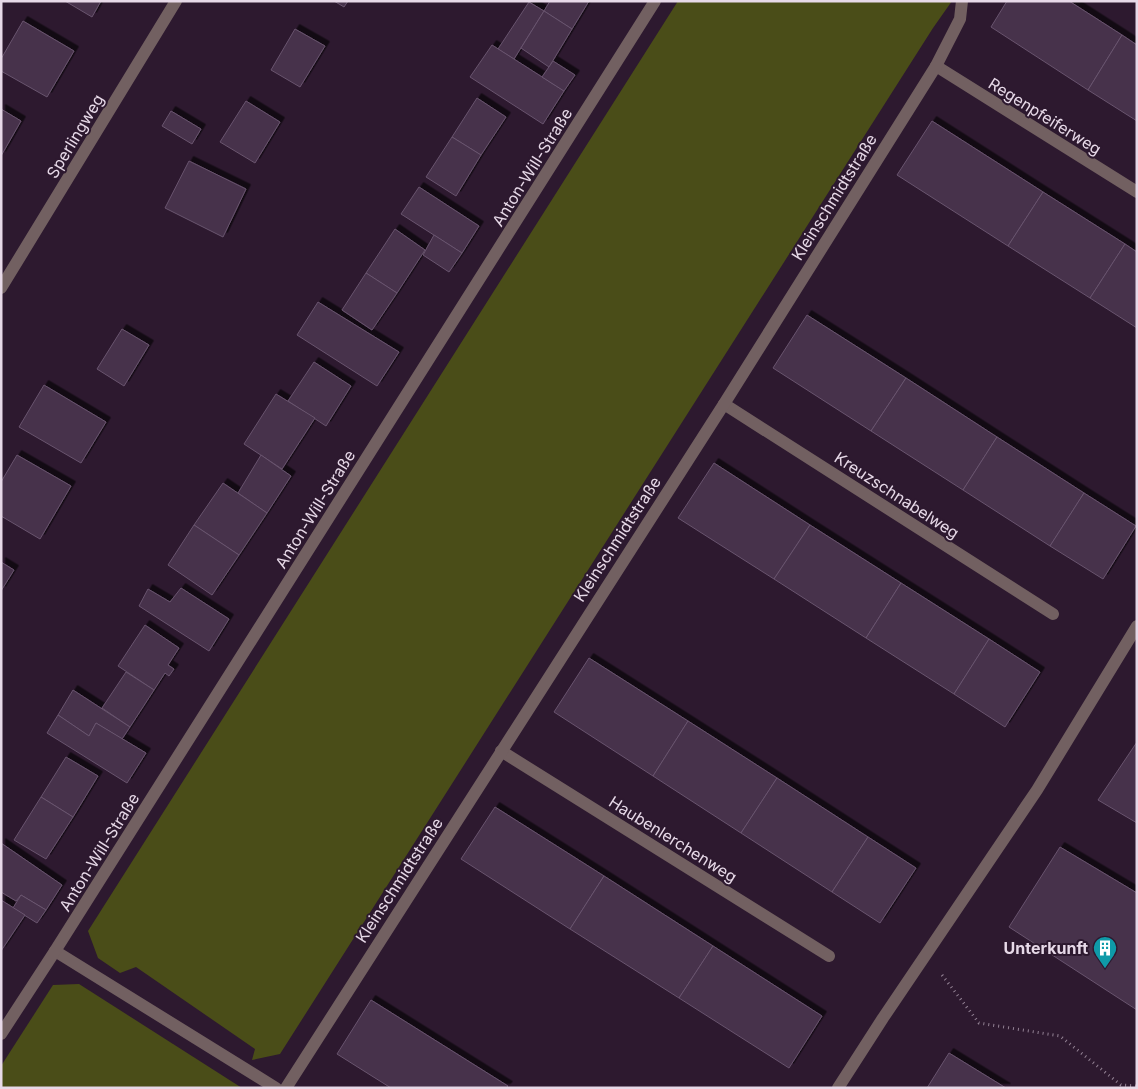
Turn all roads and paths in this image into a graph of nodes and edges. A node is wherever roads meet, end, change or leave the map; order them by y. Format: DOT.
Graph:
graph roads {
  1 [pos="176,1"];
  2 [pos="656,1"];
  3 [pos="962,1"];
  4 [pos="936,66"];
  5 [pos="1137,192"];
  6 [pos="1,288"];
  7 [pos="724,404"];
  8 [pos="1053,614"];
  9 [pos="1137,626"];
  10 [pos="501,751"];
  11 [pos="55,951"];
  12 [pos="926,954"];
  13 [pos="829,956"];
  14 [pos="1,1034"];
  15 [pos="1137,1086"];
  16 [pos="276,1088"];
  17 [pos="286,1088"];
  18 [pos="838,1088"];
  1 -- 6 [label="street, Sperlingweg"];
  2 -- 11 [label="street, Anton-Will-Straße"];
  3 -- 4 [label="street, Kleinschmidtstraße"];
  4 -- 5 [label="street, Regenpfeiferweg"];
  4 -- 7 [label="street, Kleinschmidtstraße"];
  7 -- 8 [label="street, Kreuzschnabelweg"];
  7 -- 10 [label="street, Kleinschmidtstraße"];
  9 -- 12 [label="street"];
  10 -- 13 [label="street, Haubenlerchenweg"];
  10 -- 17 [label="street, Kleinschmidtstraße"];
  11 -- 14 [label="street, Anton-Will-Straße"];
  11 -- 16 [label="street"];
  12 -- 15 [label="path"];
  12 -- 18 [label="street"];
}
